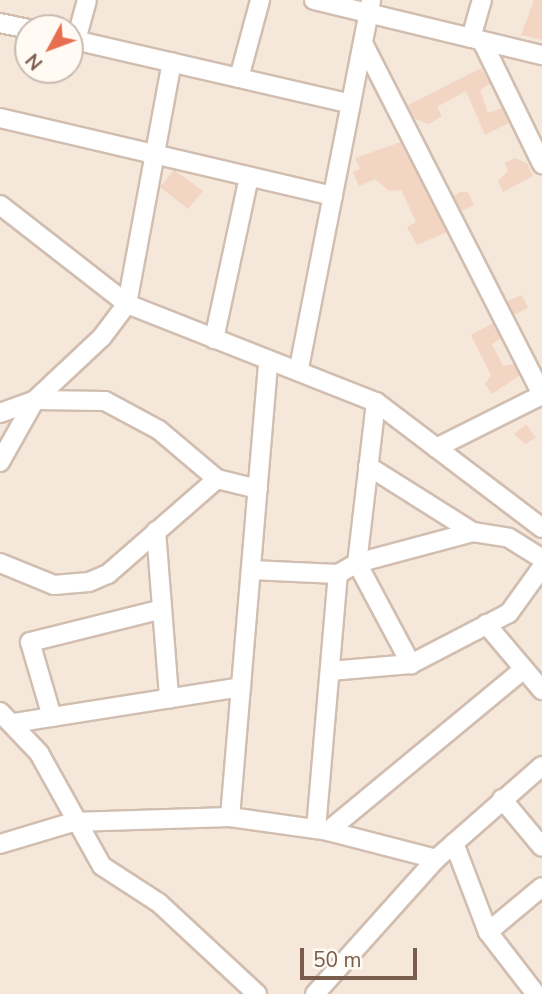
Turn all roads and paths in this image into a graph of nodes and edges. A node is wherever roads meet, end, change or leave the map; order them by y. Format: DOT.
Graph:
graph roads {
  1 [pos="260,0"];
  2 [pos="314,0"];
  3 [pos="482,0"];
  4 [pos="370,7"];
  5 [pos="476,39"];
  6 [pos="84,42"];
  7 [pos="363,43"];
  8 [pos="542,55"];
  9 [pos="172,62"];
  10 [pos="239,78"];
  11 [pos="351,104"];
  12 [pos="0,118"];
  13 [pos="155,155"];
  14 [pos="542,164"];
  15 [pos="249,177"];
  16 [pos="332,196"];
  17 [pos="0,205"];
  18 [pos="127,304"];
  19 [pos="214,339"];
  20 [pos="268,361"];
  21 [pos="299,368"];
  22 [pos="542,394"];
  23 [pos="35,400"];
  24 [pos="376,402"];
  25 [pos="0,413"];
  26 [pos="436,448"];
  27 [pos="0,462"];
  28 [pos="368,466"];
  29 [pos="217,479"];
  30 [pos="258,489"];
  31 [pos="542,528"];
  32 [pos="156,531"];
  33 [pos="473,532"];
  34 [pos="542,559"];
  35 [pos="0,563"];
  36 [pos="357,563"];
  37 [pos="542,567"];
  38 [pos="251,570"];
  39 [pos="338,574"];
  40 [pos="162,609"];
  41 [pos="486,625"];
  42 [pos="411,664"];
  43 [pos="524,669"];
  44 [pos="330,671"];
  45 [pos="241,687"];
  46 [pos="542,690"];
  47 [pos="169,698"];
  48 [pos="7,717"];
  49 [pos="52,717"];
  50 [pos="542,766"];
  51 [pos="502,799"];
  52 [pos="230,817"];
  53 [pos="73,822"];
  54 [pos="322,830"];
  55 [pos="454,843"];
  56 [pos="0,844"];
  57 [pos="542,847"];
  58 [pos="436,859"];
  59 [pos="542,887"];
  60 [pos="488,932"];
  61 [pos="257,994"];
  62 [pos="315,994"];
  63 [pos="536,994"];
  1 -- 10 [label="street"];
  2 -- 4 [label="street"];
  3 -- 5 [label="street"];
  4 -- 5 [label="street"];
  4 -- 7 [label="street"];
  5 -- 8 [label="street"];
  5 -- 14 [label="street"];
  6 -- 9 [label="street"];
  7 -- 11 [label="street"];
  7 -- 22 [label="street"];
  9 -- 10 [label="street"];
  9 -- 13 [label="street"];
  10 -- 11 [label="street"];
  11 -- 16 [label="street"];
  12 -- 13 [label="street"];
  13 -- 15 [label="street"];
  13 -- 18 [label="street"];
  15 -- 16 [label="street"];
  15 -- 19 [label="street"];
  16 -- 21 [label="street"];
  17 -- 18 [label="street"];
  18 -- 19 [label="street"];
  18 -- 23 [label="street"];
  19 -- 20 [label="street"];
  20 -- 21 [label="street"];
  20 -- 30 [label="street"];
  21 -- 24 [label="street"];
  22 -- 26 [label="street"];
  23 -- 25 [label="street"];
  23 -- 27 [label="street"];
  23 -- 29 [label="street"];
  24 -- 26 [label="street"];
  24 -- 28 [label="street"];
  26 -- 31 [label="street"];
  28 -- 33 [label="street"];
  28 -- 36 [label="street"];
  29 -- 30 [label="street"];
  29 -- 32 [label="street"];
  30 -- 38 [label="street"];
  32 -- 35 [label="street"];
  32 -- 40 [label="street"];
  33 -- 34 [label="street"];
  33 -- 36 [label="street"];
  36 -- 39 [label="street"];
  36 -- 42 [label="street"];
  37 -- 41 [label="street"];
  38 -- 39 [label="street"];
  38 -- 45 [label="street"];
  39 -- 44 [label="street"];
  40 -- 47 [label="street"];
  40 -- 49 [label="street"];
  41 -- 42 [label="street"];
  41 -- 43 [label="street"];
  42 -- 44 [label="street"];
  43 -- 46 [label="street"];
  43 -- 54 [label="street"];
  44 -- 54 [label="street"];
  45 -- 47 [label="street"];
  45 -- 52 [label="street"];
  47 -- 49 [label="street"];
  48 -- 49 [label="street"];
  48 -- 53 [label="street"];
  50 -- 51 [label="street"];
  51 -- 55 [label="street"];
  51 -- 57 [label="street"];
  52 -- 53 [label="street"];
  52 -- 54 [label="street"];
  53 -- 56 [label="street"];
  53 -- 61 [label="street"];
  54 -- 58 [label="street"];
  55 -- 58 [label="street"];
  55 -- 60 [label="street"];
  58 -- 62 [label="street"];
  59 -- 60 [label="street"];
  60 -- 63 [label="street"];
}
